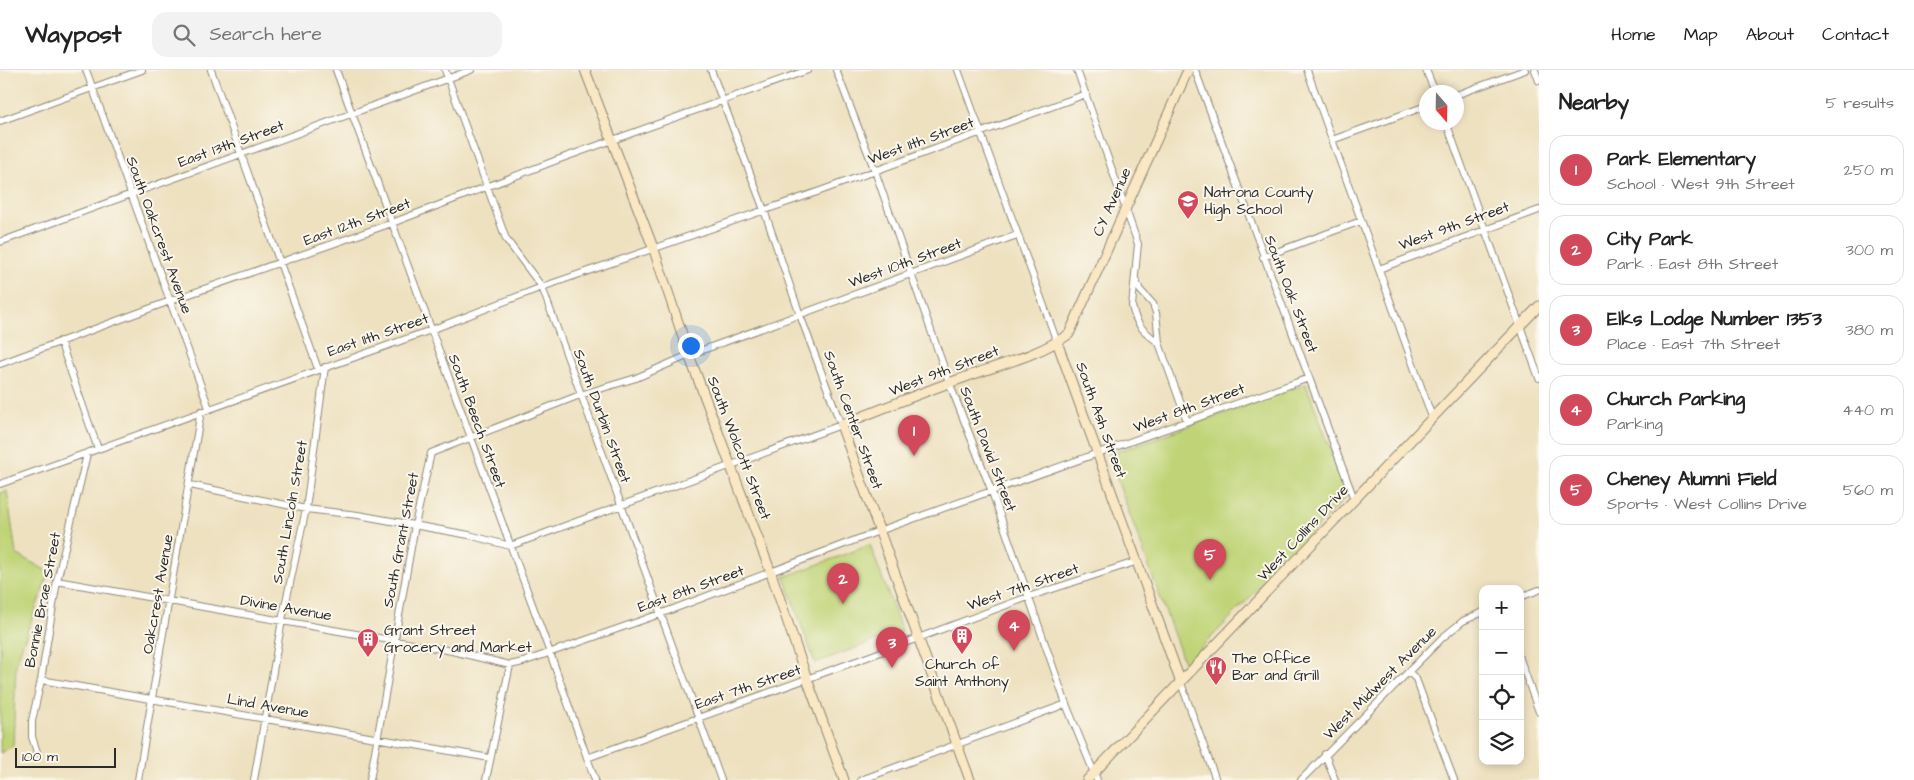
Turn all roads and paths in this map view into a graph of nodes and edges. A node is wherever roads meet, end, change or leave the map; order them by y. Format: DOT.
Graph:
graph roads {
  1 [pos="86,70"];
  2 [pos="142,70"];
  3 [pos="211,70"];
  4 [pos="336,70"];
  5 [pos="445,70"];
  6 [pos="471,70"];
  7 [pos="585,70"];
  8 [pos="711,70"];
  9 [pos="808,70"];
  10 [pos="836,70"];
  11 [pos="958,70"];
  12 [pos="1077,70"];
  13 [pos="1188,70"];
  14 [pos="1195,70"];
  15 [pos="1307,70"];
  16 [pos="1426,70"];
  17 [pos="1525,70"];
  18 [pos="1535,70"];
  19 [pos="448,78"];
  20 [pos="1539,81"];
  21 [pos="1432,85"];
  22 [pos="93,88"];
  23 [pos="1464,92"];
  24 [pos="1086,94"];
  25 [pos="722,101"];
  26 [pos="1419,109"];
  27 [pos="352,113"];
  28 [pos="0,121"];
  29 [pos="1449,130"];
  30 [pos="980,132"];
  31 [pos="1332,140"];
  32 [pos="611,141"];
  33 [pos="241,153"];
  34 [pos="875,171"];
  35 [pos="487,186"];
  36 [pos="131,194"];
  37 [pos="1125,206"];
  38 [pos="764,210"];
  39 [pos="1539,210"];
  40 [pos="1361,221"];
  41 [pos="392,223"];
  42 [pos="1485,230"];
  43 [pos="1017,235"];
  44 [pos="0,242"];
  45 [pos="654,250"];
  46 [pos="1263,257"];
  47 [pos="280,263"];
  48 [pos="1378,269"];
  49 [pos="911,275"];
  50 [pos="1135,278"];
  51 [pos="542,288"];
  52 [pos="170,301"];
  53 [pos="1539,306"];
  54 [pos="800,315"];
  55 [pos="1519,326"];
  56 [pos="431,330"];
  57 [pos="60,342"];
  58 [pos="1058,342"];
  59 [pos="1158,343"];
  60 [pos="689,355"];
  61 [pos="0,364"];
  62 [pos="322,368"];
  63 [pos="1309,378"];
  64 [pos="1539,378"];
  65 [pos="949,382"];
  66 [pos="580,395"];
  67 [pos="209,408"];
  68 [pos="201,411"];
  69 [pos="1432,417"];
  70 [pos="1187,421"];
  71 [pos="841,425"];
  72 [pos="471,439"];
  73 [pos="98,449"];
  74 [pos="431,453"];
  75 [pos="1098,453"];
  76 [pos="87,454"];
  77 [pos="731,466"];
  78 [pos="0,484"];
  79 [pos="190,485"];
  80 [pos="992,492"];
  81 [pos="1354,499"];
  82 [pos="622,504"];
  83 [pos="306,509"];
  84 [pos="415,525"];
  85 [pos="879,531"];
  86 [pos="510,546"];
  87 [pos="1138,561"];
  88 [pos="771,573"];
  89 [pos="57,581"];
  90 [pos="1539,590"];
  91 [pos="1524,596"];
  92 [pos="1028,597"];
  93 [pos="170,601"];
  94 [pos="660,614"];
  95 [pos="1479,614"];
  96 [pos="282,620"];
  97 [pos="918,638"];
  98 [pos="394,641"];
  99 [pos="550,653"];
  100 [pos="510,665"];
  101 [pos="1524,670"];
  102 [pos="1409,672"];
  103 [pos="807,679"];
  104 [pos="41,680"];
  105 [pos="1181,683"];
  106 [pos="152,698"];
  107 [pos="1066,704"];
  108 [pos="1539,712"];
  109 [pos="264,718"];
  110 [pos="697,718"];
  111 [pos="378,738"];
  112 [pos="957,744"];
  113 [pos="37,752"];
  114 [pos="1325,754"];
  115 [pos="490,758"];
  116 [pos="586,758"];
  117 [pos="1096,776"];
  118 [pos="138,780"];
  119 [pos="254,780"];
  120 [pos="370,780"];
  121 [pos="486,780"];
  122 [pos="594,780"];
  123 [pos="721,780"];
  124 [pos="844,780"];
  125 [pos="861,780"];
  126 [pos="970,780"];
  127 [pos="1088,780"];
  128 [pos="1216,780"];
  129 [pos="1301,780"];
  130 [pos="1335,780"];
  131 [pos="1454,780"];
  1 -- 22 [label="street, South Oakcrest Avenue"];
  2 -- 22 [label="street"];
  3 -- 33 [label="street, South Lincoln Street"];
  4 -- 27 [label="street, South Beech Street"];
  5 -- 19 [label="street, South Durbin Street"];
  6 -- 19 [label="street, East 13th Street"];
  7 -- 32 [label="main road, South Wolcott Street"];
  8 -- 25 [label="street, South Center Street"];
  9 -- 25 [label="street, East 12th Street"];
  10 -- 34 [label="street, South David Street"];
  11 -- 30 [label="street, South Ash Street"];
  12 -- 24 [label="street"];
  13 -- 37 [label="main road, CY Avenue"];
  14 -- 46 [label="street, South Oak Street"];
  15 -- 31 [label="street"];
  16 -- 21 [label="street"];
  17 -- 23 [label="street"];
  18 -- 20 [label="street"];
  19 -- 27 [label="street, East 13th Street"];
  19 -- 35 [label="street, South Durbin Street"];
  22 -- 28 [label="street"];
  22 -- 36 [label="street, South Oakcrest Avenue"];
  24 -- 30 [label="street, West 11th Street"];
  24 -- 37 [label="street"];
  25 -- 32 [label="street, East 12th Street"];
  25 -- 38 [label="street, South Center Street"];
  26 -- 31 [label="street"];
  27 -- 33 [label="street, East 13th Street"];
  27 -- 41 [label="street, South Beech Street"];
  29 -- 42 [label="street"];
  30 -- 34 [label="street, West 11th Street"];
  30 -- 43 [label="street, South Ash Street"];
  31 -- 40 [label="street"];
  32 -- 35 [label="street, East 12th Street"];
  32 -- 45 [label="main road, South Wolcott Street"];
  33 -- 36 [label="street, East 13th Street"];
  33 -- 47 [label="street, South Lincoln Street"];
  34 -- 38 [label="street, West 11th Street"];
  34 -- 49 [label="street, South David Street"];
  35 -- 41 [label="street, East 12th Street"];
  35 -- 51 [label="street, South Durbin Street"];
  36 -- 44 [label="street, East 13th Street"];
  36 -- 52 [label="street, South Oakcrest Avenue"];
  37 -- 50 [label="street"];
  37 -- 58 [label="main road, CY Avenue"];
  38 -- 45 [label="street, East 11th Street"];
  38 -- 54 [label="street, South Center Street"];
  39 -- 42 [label="street, West 9th Street"];
  40 -- 46 [label="street"];
  40 -- 48 [label="street"];
  41 -- 47 [label="street, East 12th Street"];
  41 -- 56 [label="street, South Beech Street"];
  42 -- 48 [label="street, West 9th Street"];
  42 -- 55 [label="street"];
  43 -- 49 [label="street, West 10th Street"];
  43 -- 58 [label="street, South Ash Street"];
  45 -- 51 [label="street, East 11th Street"];
  45 -- 60 [label="main road, South Wolcott Street"];
  46 -- 63 [label="street, South Oak Street"];
  47 -- 52 [label="street, East 12th Street"];
  47 -- 62 [label="street, South Lincoln Street"];
  48 -- 69 [label="street"];
  49 -- 54 [label="street, West 10th Street"];
  49 -- 65 [label="street, South David Street"];
  50 -- 59 [label="street"];
  50 -- 59 [label="street"];
  51 -- 56 [label="street, East 11th Street"];
  51 -- 66 [label="street, South Durbin Street"];
  52 -- 57 [label="street, East 12th Street"];
  52 -- 67 [label="street, South Oakcrest Avenue"];
  53 -- 55 [label="main road, West Collins Drive"];
  54 -- 60 [label="street, West 10th Street"];
  54 -- 71 [label="street, South Center Street"];
  55 -- 64 [label="street"];
  55 -- 69 [label="main road, West Collins Drive"];
  56 -- 62 [label="street, East 11th Street"];
  56 -- 72 [label="street, South Beech Street"];
  57 -- 61 [label="street, East 12th Street"];
  57 -- 73 [label="street"];
  58 -- 65 [label="main road, West 9th Street"];
  58 -- 75 [label="main road, South Ash Street"];
  59 -- 70 [label="street"];
  60 -- 66 [label="street, West 10th Street"];
  60 -- 77 [label="main road, South Wolcott Street"];
  62 -- 67 [label="street, East 11th Street"];
  62 -- 83 [label="street, South Lincoln Street"];
  63 -- 70 [label="street, West 8th Street"];
  63 -- 81 [label="street, South Oak Street"];
  65 -- 71 [label="main road, West 9th Street"];
  65 -- 80 [label="street, South David Street"];
  66 -- 72 [label="street, West 10th Street"];
  66 -- 82 [label="street, South Durbin Street"];
  67 -- 68 [label="street, East 11th Street"];
  68 -- 73 [label="street, East 11th Street"];
  68 -- 79 [label="street, Oakcrest Avenue"];
  69 -- 81 [label="main road, West Collins Drive"];
  70 -- 75 [label="street, West 8th Street"];
  71 -- 77 [label="street"];
  71 -- 85 [label="main road, South Center Street"];
  72 -- 74 [label="street, West 10th Street"];
  72 -- 86 [label="street, South Beech Street"];
  73 -- 76 [label="street, East 11th Street"];
  74 -- 84 [label="street, South Grant Street"];
  75 -- 80 [label="street, West 8th Street"];
  75 -- 87 [label="main road, South Ash Street"];
  76 -- 78 [label="street, East 11th Street"];
  76 -- 89 [label="street, Bonnie Brae Street"];
  77 -- 82 [label="street"];
  77 -- 88 [label="main road, South Wolcott Street"];
  79 -- 83 [label="street"];
  79 -- 93 [label="street, Oakcrest Avenue"];
  80 -- 85 [label="street, West 8th Street"];
  80 -- 92 [label="street, South David Street"];
  81 -- 105 [label="main road, West Collins Drive"];
  82 -- 86 [label="street"];
  82 -- 94 [label="street, South Durbin Street"];
  83 -- 84 [label="street"];
  83 -- 96 [label="street, South Lincoln Street"];
  84 -- 86 [label="street"];
  84 -- 98 [label="street, South Grant Street"];
  85 -- 88 [label="street, East 8th Street"];
  85 -- 97 [label="main road, South Center Street"];
  86 -- 99 [label="street, South Beech Street"];
  87 -- 92 [label="street, West 7th Street"];
  87 -- 105 [label="main road, South Ash Street"];
  88 -- 94 [label="street, East 8th Street"];
  88 -- 103 [label="main road, South Wolcott Street"];
  89 -- 93 [label="street, Divine Avenue"];
  89 -- 104 [label="street, Bonnie Brae Street"];
  90 -- 91 [label="street"];
  92 -- 97 [label="street, West 7th Street"];
  92 -- 107 [label="street, South David Street"];
  93 -- 96 [label="street, Divine Avenue"];
  93 -- 106 [label="street, Oakcrest Avenue"];
  94 -- 99 [label="street, East 8th Street"];
  94 -- 110 [label="street, South Durbin Street"];
  95 -- 102 [label="street, West Midwest Avenue"];
  96 -- 98 [label="street, Divine Avenue"];
  96 -- 109 [label="street, South Lincoln Street"];
  97 -- 103 [label="street, East 7th Street"];
  97 -- 112 [label="main road, South Center Street"];
  98 -- 100 [label="street, Divine Avenue"];
  98 -- 111 [label="street, South Grant Street"];
  99 -- 100 [label="street, East 8th Street"];
  99 -- 116 [label="street, South Beech Street"];
  100 -- 115 [label="street"];
  101 -- 108 [label="street"];
  102 -- 114 [label="street, West Midwest Avenue"];
  102 -- 131 [label="street"];
  103 -- 110 [label="street, East 7th Street"];
  103 -- 124 [label="main road, South Wolcott Street"];
  104 -- 106 [label="street, Lind Avenue"];
  104 -- 113 [label="street, Bonnie Brae Street"];
  105 -- 117 [label="main road, West Collins Drive"];
  105 -- 128 [label="street, South Ash Street"];
  106 -- 109 [label="street, Lind Avenue"];
  106 -- 118 [label="street, Oakcrest Avenue"];
  107 -- 112 [label="street"];
  107 -- 117 [label="street, South David Street"];
  109 -- 111 [label="street, Lind Avenue"];
  109 -- 119 [label="street, South Lincoln Street"];
  110 -- 116 [label="street, East 7th Street"];
  110 -- 123 [label="street, South Durbin Street"];
  111 -- 115 [label="street, Lind Avenue"];
  111 -- 120 [label="street, South Grant Street"];
  112 -- 125 [label="street"];
  112 -- 126 [label="main road, South Center Street"];
  114 -- 129 [label="street, West Midwest Avenue"];
  114 -- 130 [label="street"];
  115 -- 121 [label="street"];
  116 -- 122 [label="street, South Beech Street"];
  117 -- 127 [label="main road, West Collins Drive"];
}
